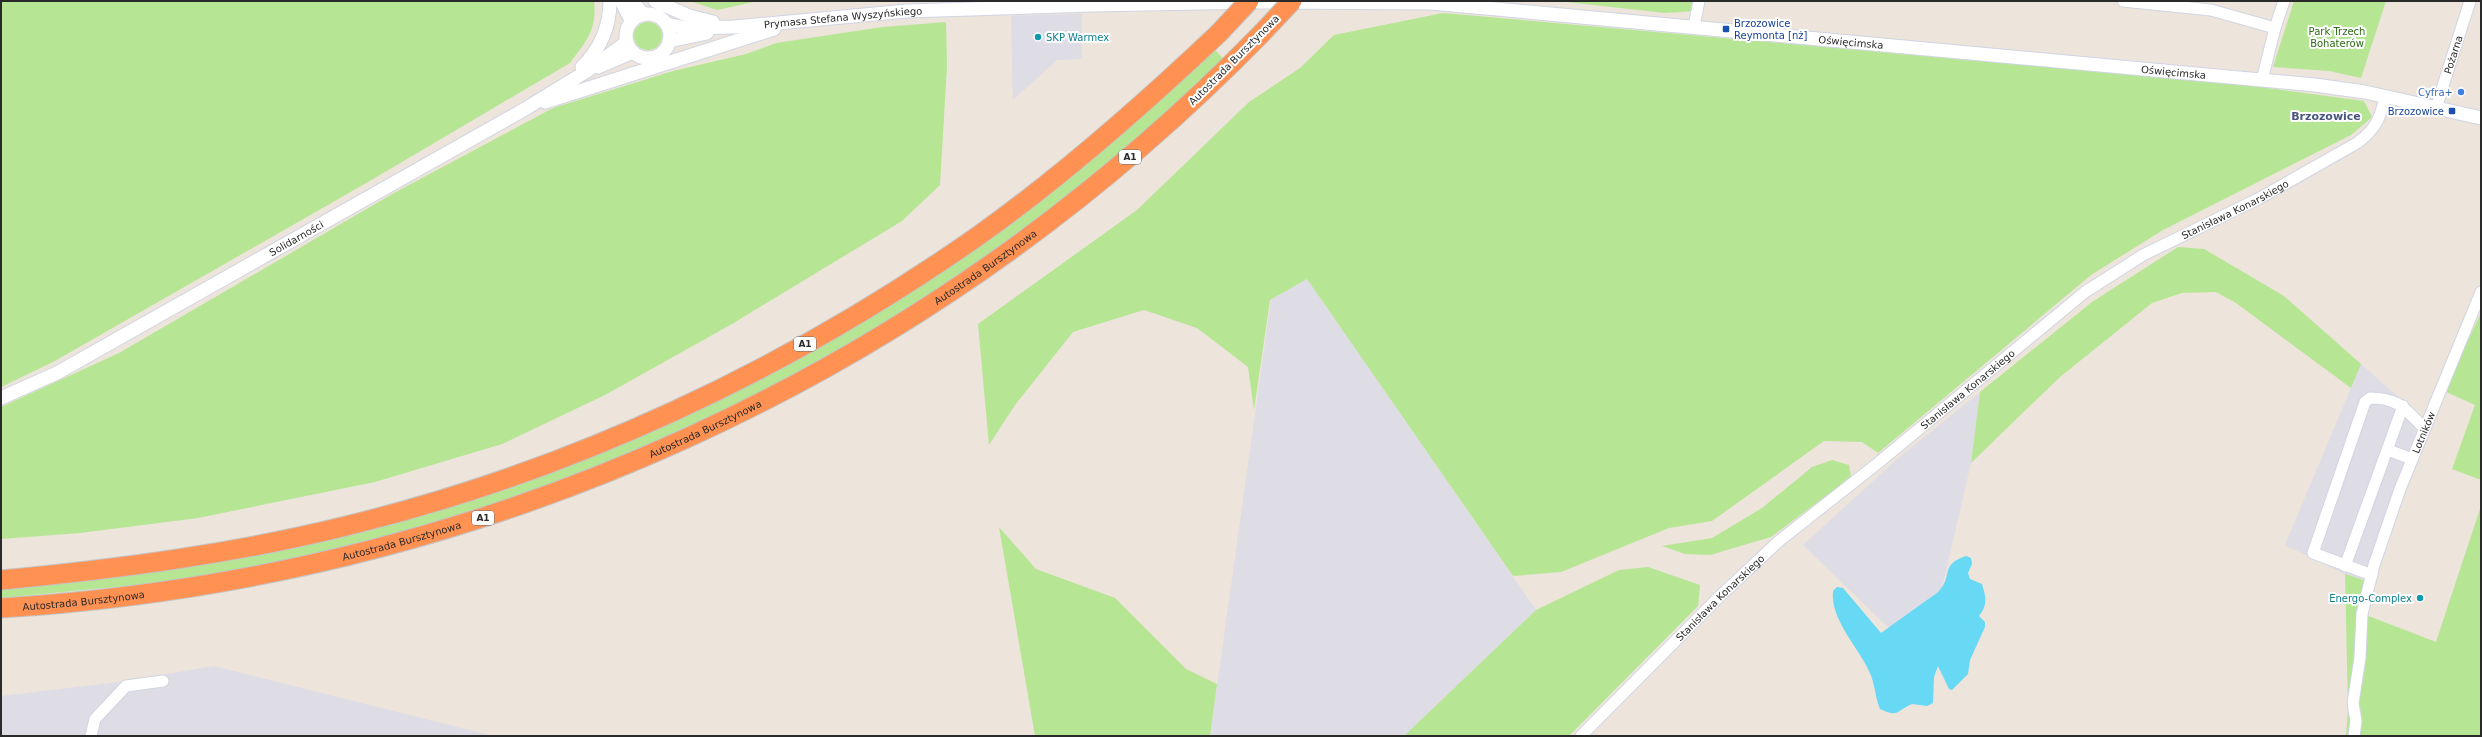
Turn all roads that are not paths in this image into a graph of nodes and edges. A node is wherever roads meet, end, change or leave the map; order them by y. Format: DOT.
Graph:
graph roads {
  1 [pos="610,1"];
  2 [pos="621,1"];
  3 [pos="632,1"];
  4 [pos="656,1"];
  5 [pos="1249,1"];
  6 [pos="1292,1"];
  7 [pos="1699,1"];
  8 [pos="2123,1"];
  9 [pos="2284,1"];
  10 [pos="2470,1"];
  11 [pos="1217,2"];
  12 [pos="1431,2"];
  13 [pos="643,14"];
  14 [pos="631,20"];
  15 [pos="804,20"];
  16 [pos="667,24"];
  17 [pos="1694,26"];
  18 [pos="734,27"];
  19 [pos="2275,28"];
  20 [pos="670,41"];
  21 [pos="630,47"];
  22 [pos="2262,80"];
  23 [pos="548,95"];
  24 [pos="2385,96"];
  25 [pos="2436,108"];
  26 [pos="524,109"];
  27 [pos="2481,118"];
  28 [pos="2481,292"];
  29 [pos="1,398"];
  30 [pos="2403,406"];
  31 [pos="2424,428"];
  32 [pos="2388,450"];
  33 [pos="2412,459"];
  34 [pos="2345,566"];
  35 [pos="2372,575"];
  36 [pos="1,580"];
  37 [pos="1,608"];
  38 [pos="162,681"];
  39 [pos="91,736"];
  40 [pos="1581,736"];
  41 [pos="2354,736"];
  1 -- 23 [label="street"];
  2 -- 14 [label="street"];
  3 -- 13 [label="street"];
  4 -- 18 [label="street"];
  5 -- 36 [label="highway, A1, bridge"];
  6 -- 37 [label="highway, Autostrada Bursztynowa / A1, bridge"];
  7 -- 17 [label="street"];
  8 -- 19 [label="street"];
  9 -- 19 [label="street"];
  10 -- 25 [label="street, Pożarna"];
  11 -- 12 [label="street, Oświęcimska"];
  11 -- 15 [label="street, Prymasa Stefana Wyszyńskiego"];
  12 -- 17 [label="street, Oświęcimska"];
  13 -- 14 [label="street"];
  13 -- 16 [label="street"];
  14 -- 21 [label="street"];
  15 -- 18 [label="street, Prymasa Stefana Wyszyńskiego"];
  15 -- 26 [label="street"];
  16 -- 18 [label="street, Prymasa Stefana Wyszyńskiego"];
  16 -- 20 [label="street"];
  17 -- 22 [label="street, Oświęcimska"];
  18 -- 20 [label="street, Prymasa Stefana Wyszyńskiego"];
  19 -- 22 [label="street"];
  20 -- 21 [label="street"];
  21 -- 23 [label="street, Solidarności"];
  22 -- 24 [label="street, Oświęcimska"];
  23 -- 26 [label="street, Solidarności"];
  24 -- 25 [label="street, Oświęcimska"];
  24 -- 40 [label="street, Stanisława Konarskiego"];
  25 -- 27 [label="street, Oświęcimska"];
  26 -- 29 [label="street, Solidarności"];
  28 -- 31 [label="street, Lotników"];
  30 -- 31 [label="street"];
  30 -- 32 [label="street"];
  30 -- 34 [label="street"];
  31 -- 33 [label="street, Lotników"];
  32 -- 33 [label="street"];
  32 -- 34 [label="street"];
  33 -- 35 [label="street, Lotników"];
  34 -- 35 [label="street"];
  35 -- 41 [label="street, Lotników"];
  38 -- 39 [label="street"];
}
